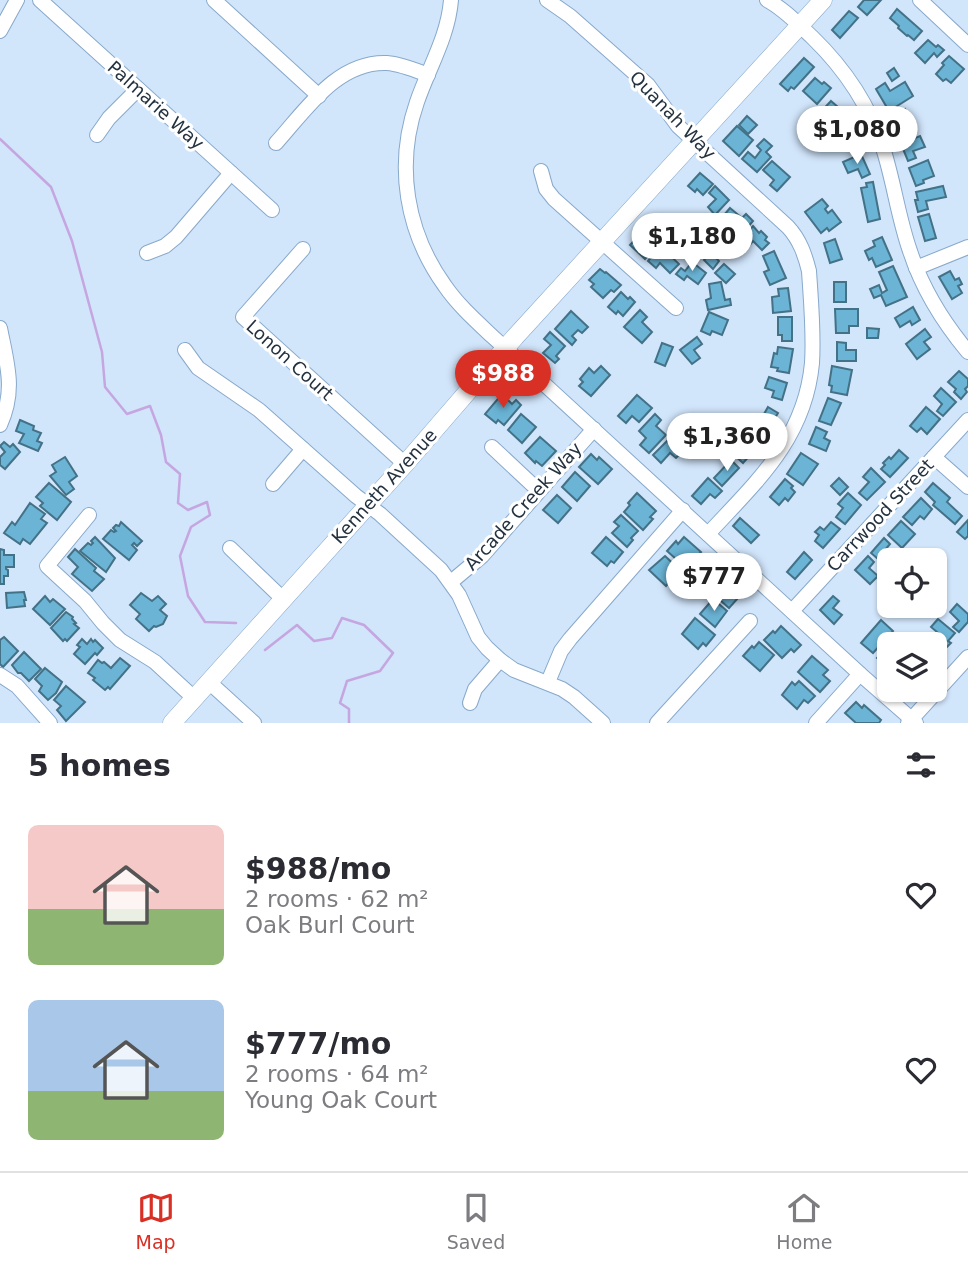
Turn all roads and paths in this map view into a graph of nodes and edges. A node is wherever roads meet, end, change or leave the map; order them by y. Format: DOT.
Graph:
graph roads {
  1 [pos="17,0"];
  2 [pos="40,0"];
  3 [pos="214,0"];
  4 [pos="451,0"];
  5 [pos="547,0"];
  6 [pos="767,0"];
  7 [pos="823,0"];
  8 [pos="920,0"];
  9 [pos="799,26"];
  10 [pos="0,31"];
  11 [pos="968,45"];
  12 [pos="429,75"];
  13 [pos="138,89"];
  14 [pos="319,96"];
  15 [pos="97,135"];
  16 [pos="694,140"];
  17 [pos="276,143"];
  18 [pos="541,171"];
  19 [pos="231,173"];
  20 [pos="272,210"];
  21 [pos="601,242"];
  22 [pos="968,247"];
  23 [pos="303,249"];
  24 [pos="147,253"];
  25 [pos="916,268"];
  26 [pos="676,309"];
  27 [pos="0,328"];
  28 [pos="506,348"];
  29 [pos="185,350"];
  30 [pos="968,352"];
  31 [pos="968,420"];
  32 [pos="0,425"];
  33 [pos="594,429"];
  34 [pos="492,447"];
  35 [pos="303,449"];
  36 [pos="934,457"];
  37 [pos="404,464"];
  38 [pos="273,484"];
  39 [pos="968,488"];
  40 [pos="540,491"];
  41 [pos="367,505"];
  42 [pos="682,510"];
  43 [pos="89,515"];
  44 [pos="708,534"];
  45 [pos="230,548"];
  46 [pos="451,582"];
  47 [pos="283,599"];
  48 [pos="792,611"];
  49 [pos="750,621"];
  50 [pos="968,657"];
  51 [pos="500,660"];
  52 [pos="860,674"];
  53 [pos="0,675"];
  54 [pos="209,682"];
  55 [pos="548,682"];
  56 [pos="194,698"];
  57 [pos="470,703"];
  58 [pos="912,722"];
  59 [pos="50,723"];
  60 [pos="172,723"];
  61 [pos="254,723"];
  62 [pos="603,723"];
  63 [pos="657,723"];
  64 [pos="816,723"];
  1 -- 10 [label="street"];
  2 -- 13 [label="street, Palmarie Way"];
  3 -- 14 [label="street"];
  4 -- 12 [label="street"];
  5 -- 16 [label="street, Quanah Way"];
  6 -- 9 [label="street"];
  7 -- 9 [label="main road, Kenneth Avenue"];
  8 -- 11 [label="street"];
  9 -- 16 [label="main road, Kenneth Avenue"];
  9 -- 25 [label="street"];
  12 -- 14 [label="street"];
  12 -- 28 [label="street"];
  13 -- 15 [label="street"];
  13 -- 19 [label="street, Palmarie Way"];
  14 -- 17 [label="street"];
  16 -- 21 [label="main road, Kenneth Avenue"];
  16 -- 44 [label="street, Quanah Way"];
  18 -- 21 [label="street"];
  19 -- 20 [label="street, Palmarie Way"];
  19 -- 24 [label="street"];
  21 -- 26 [label="street"];
  21 -- 28 [label="main road, Kenneth Avenue"];
  22 -- 25 [label="street"];
  23 -- 37 [label="street, Lonon Court"];
  25 -- 30 [label="street"];
  27 -- 32 [label="street"];
  28 -- 33 [label="street"];
  28 -- 37 [label="main road, Kenneth Avenue"];
  29 -- 35 [label="street"];
  31 -- 36 [label="street, Carrwood Street"];
  33 -- 40 [label="street, Arcade Creek Way"];
  33 -- 42 [label="street"];
  34 -- 40 [label="street"];
  35 -- 38 [label="street"];
  35 -- 41 [label="street"];
  36 -- 39 [label="street"];
  36 -- 48 [label="street, Carrwood Street"];
  37 -- 41 [label="main road, Kenneth Avenue"];
  40 -- 46 [label="street, Arcade Creek Way"];
  41 -- 46 [label="street"];
  41 -- 47 [label="main road, Kenneth Avenue"];
  42 -- 44 [label="street"];
  42 -- 55 [label="street"];
  43 -- 56 [label="street"];
  44 -- 48 [label="street"];
  45 -- 47 [label="street"];
  46 -- 51 [label="street"];
  47 -- 54 [label="main road, Kenneth Avenue"];
  48 -- 52 [label="street"];
  49 -- 63 [label="street"];
  50 -- 58 [label="street"];
  51 -- 55 [label="street"];
  51 -- 57 [label="street"];
  52 -- 58 [label="street"];
  52 -- 64 [label="street"];
  53 -- 59 [label="street"];
  54 -- 56 [label="main road, Kenneth Avenue"];
  54 -- 61 [label="street"];
  55 -- 62 [label="street"];
  56 -- 60 [label="main road, Kenneth Avenue"];
}
